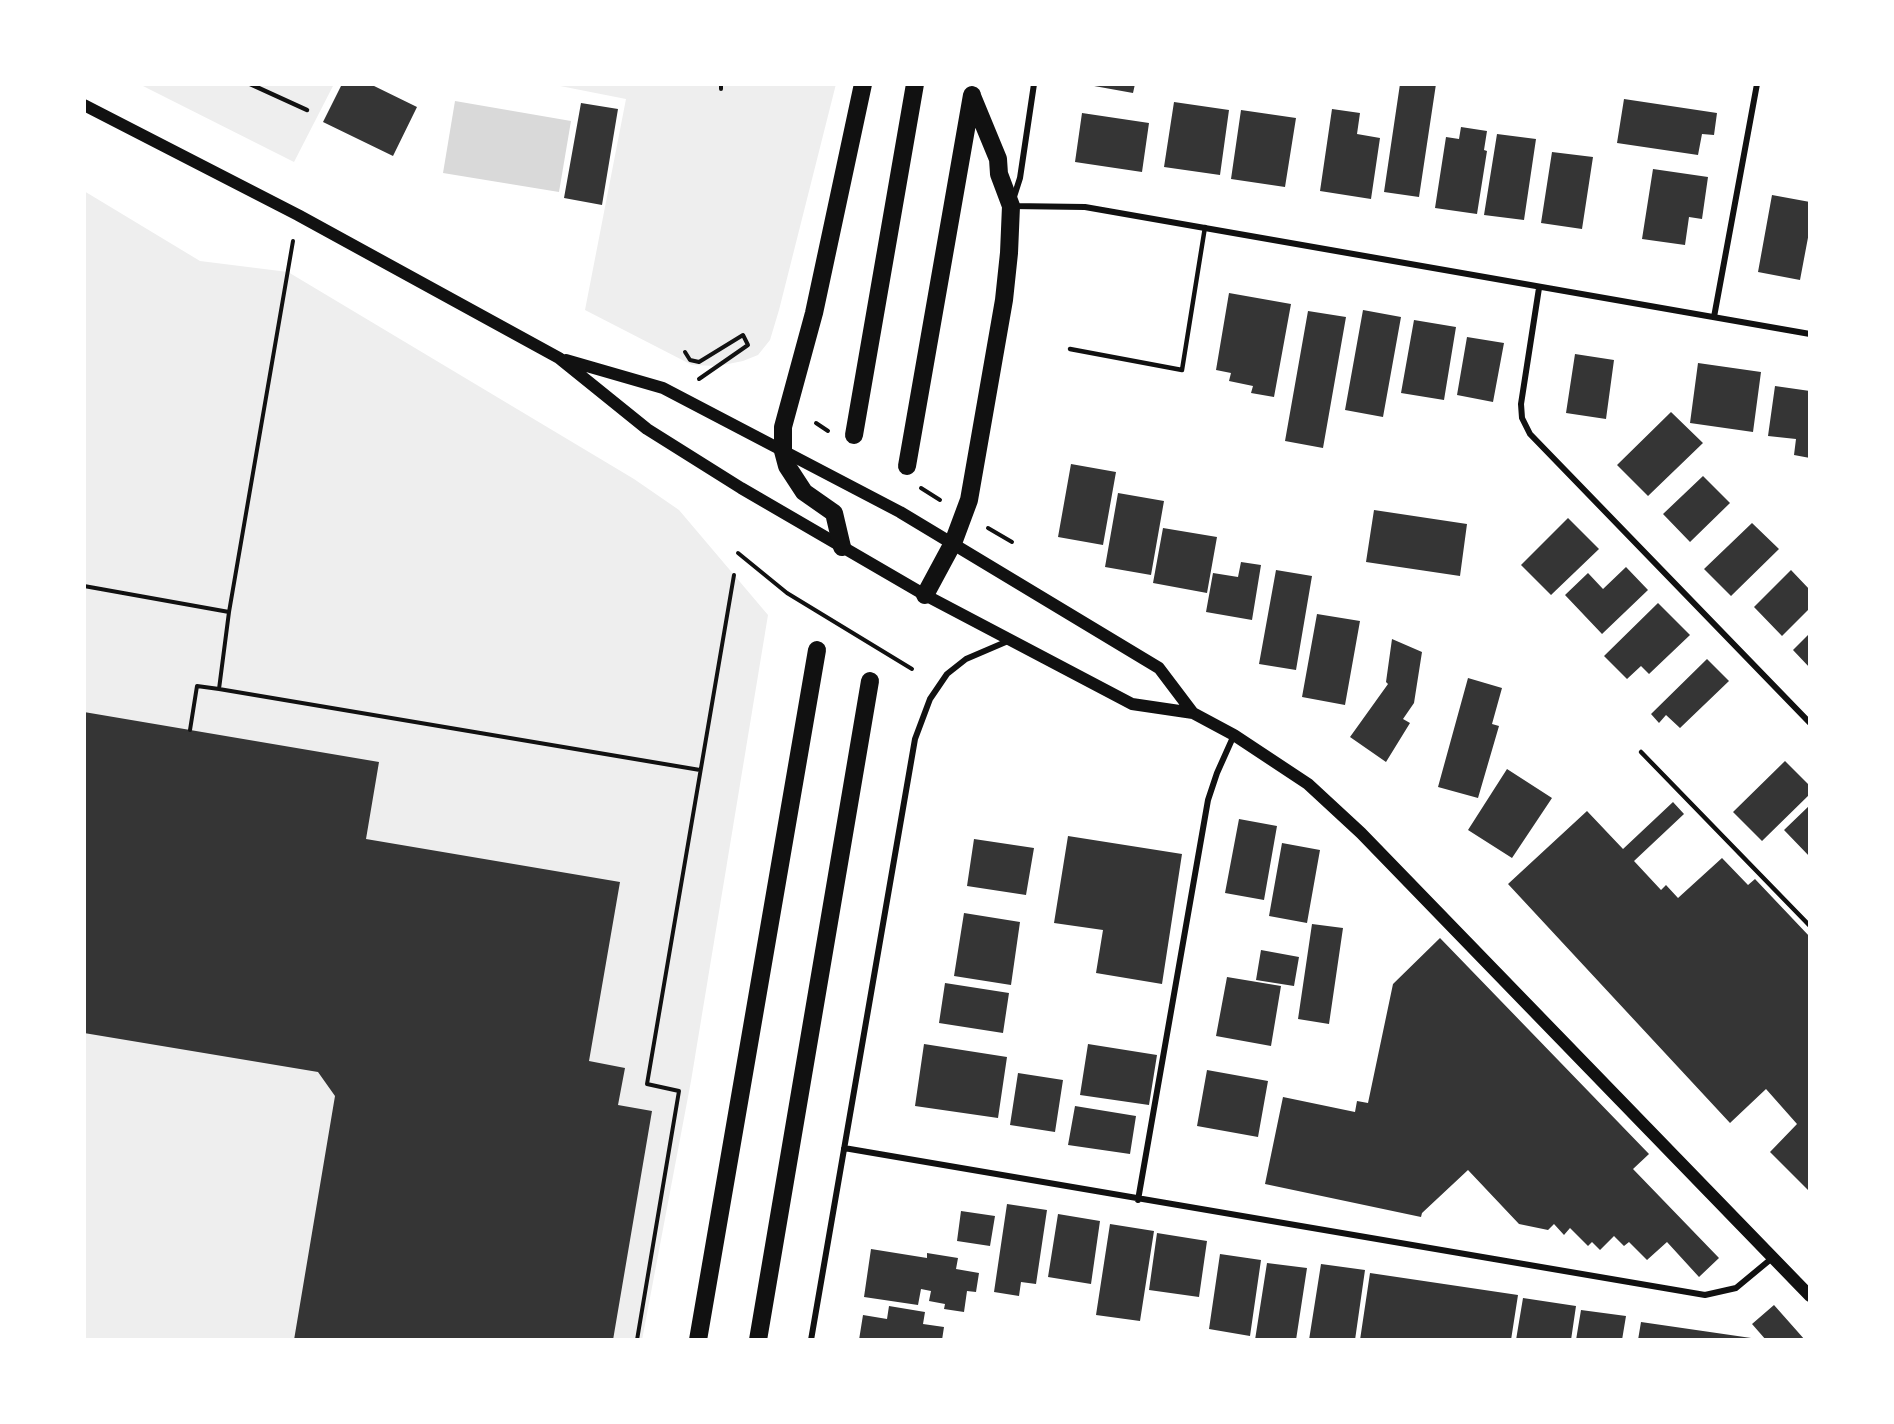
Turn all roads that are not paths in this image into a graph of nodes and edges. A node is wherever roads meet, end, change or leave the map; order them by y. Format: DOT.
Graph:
graph roads {
  1 [pos="250,84"];
  2 [pos="863,84"];
  3 [pos="915,84"];
  4 [pos="1034,84"];
  5 [pos="1757,84"];
  6 [pos="973,90"];
  7 [pos="84,105"];
  8 [pos="307,110"];
  9 [pos="1011,206"];
  10 [pos="1205,227"];
  11 [pos="1539,288"];
  12 [pos="1714,317"];
  13 [pos="1810,334"];
  14 [pos="1070,349"];
  15 [pos="559,357"];
  16 [pos="854,435"];
  17 [pos="783,451"];
  18 [pos="907,466"];
  19 [pos="953,543"];
  20 [pos="842,547"];
  21 [pos="925,596"];
  22 [pos="1008,641"];
  23 [pos="817,650"];
  24 [pos="870,681"];
  25 [pos="1193,713"];
  26 [pos="1810,723"];
  27 [pos="1234,735"];
  28 [pos="1641,752"];
  29 [pos="1810,926"];
  30 [pos="844,1148"];
  31 [pos="1138,1200"];
  32 [pos="1771,1258"];
  33 [pos="1810,1296"];
  34 [pos="698,1340"];
  35 [pos="758,1340"];
  36 [pos="811,1340"];
  1 -- 8 [label="lane"];
  2 -- 17 [label="highway"];
  3 -- 16 [label="highway"];
  4 -- 9 [label="street"];
  5 -- 12 [label="street"];
  6 -- 9 [label="highway"];
  6 -- 18 [label="highway"];
  7 -- 15 [label="main road"];
  9 -- 10 [label="street"];
  9 -- 19 [label="highway"];
  10 -- 11 [label="street"];
  10 -- 14 [label="lane"];
  11 -- 12 [label="street"];
  11 -- 26 [label="street"];
  12 -- 13 [label="street"];
  15 -- 17 [label="main road"];
  15 -- 20 [label="main road"];
  17 -- 19 [label="main road"];
  17 -- 20 [label="highway"];
  19 -- 21 [label="highway"];
  19 -- 25 [label="main road"];
  20 -- 21 [label="main road"];
  21 -- 22 [label="main road"];
  22 -- 25 [label="main road"];
  22 -- 30 [label="street"];
  23 -- 34 [label="highway"];
  24 -- 35 [label="highway"];
  25 -- 27 [label="main road"];
  27 -- 31 [label="street"];
  27 -- 32 [label="main road"];
  28 -- 29 [label="lane"];
  30 -- 31 [label="street"];
  30 -- 36 [label="street"];
  31 -- 32 [label="street"];
  32 -- 33 [label="main road"];
}
